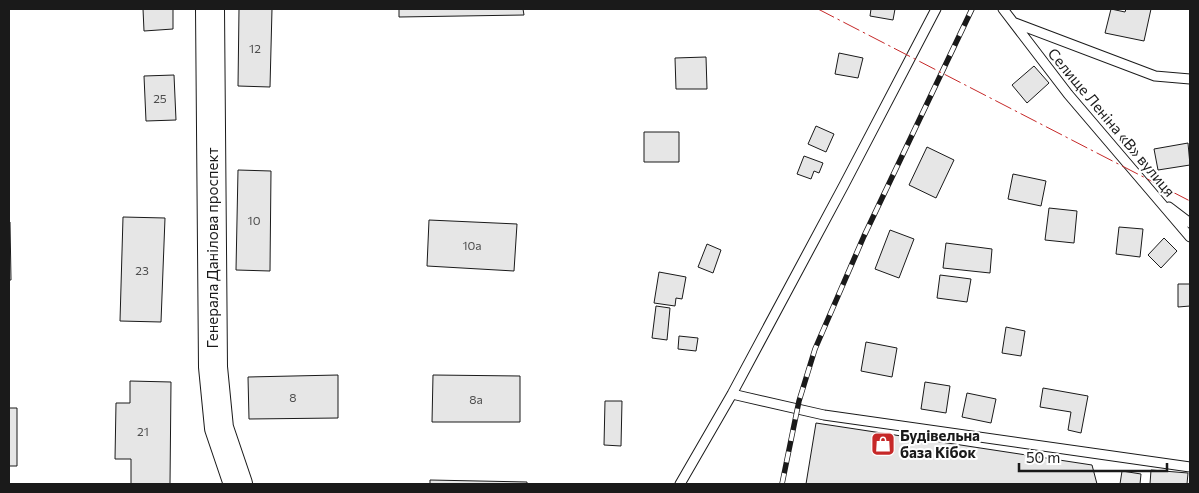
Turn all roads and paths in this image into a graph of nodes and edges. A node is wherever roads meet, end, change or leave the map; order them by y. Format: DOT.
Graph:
graph roads {
  1 [pos="210,9"];
  2 [pos="936,9"];
  3 [pos="1004,9"];
  4 [pos="1014,23"];
  5 [pos="1190,79"];
  6 [pos="1155,196"];
  7 [pos="1190,223"];
  8 [pos="1190,237"];
  9 [pos="732,394"];
  10 [pos="1190,467"];
  11 [pos="238,484"];
  12 [pos="680,484"];
  1 -- 11 [label="main road, Генерала Данілова проспект"];
  2 -- 9 [label="lane"];
  3 -- 4 [label="lane, Селище Леніна «В» вулиця"];
  4 -- 5 [label="lane, Селище Леніна «В» вулиця"];
  4 -- 6 [label="lane, Селище Леніна «В» вулиця"];
  6 -- 7 [label="lane"];
  6 -- 8 [label="lane, Селище Леніна «В» вулиця"];
  9 -- 10 [label="lane"];
  9 -- 12 [label="lane"];
}
